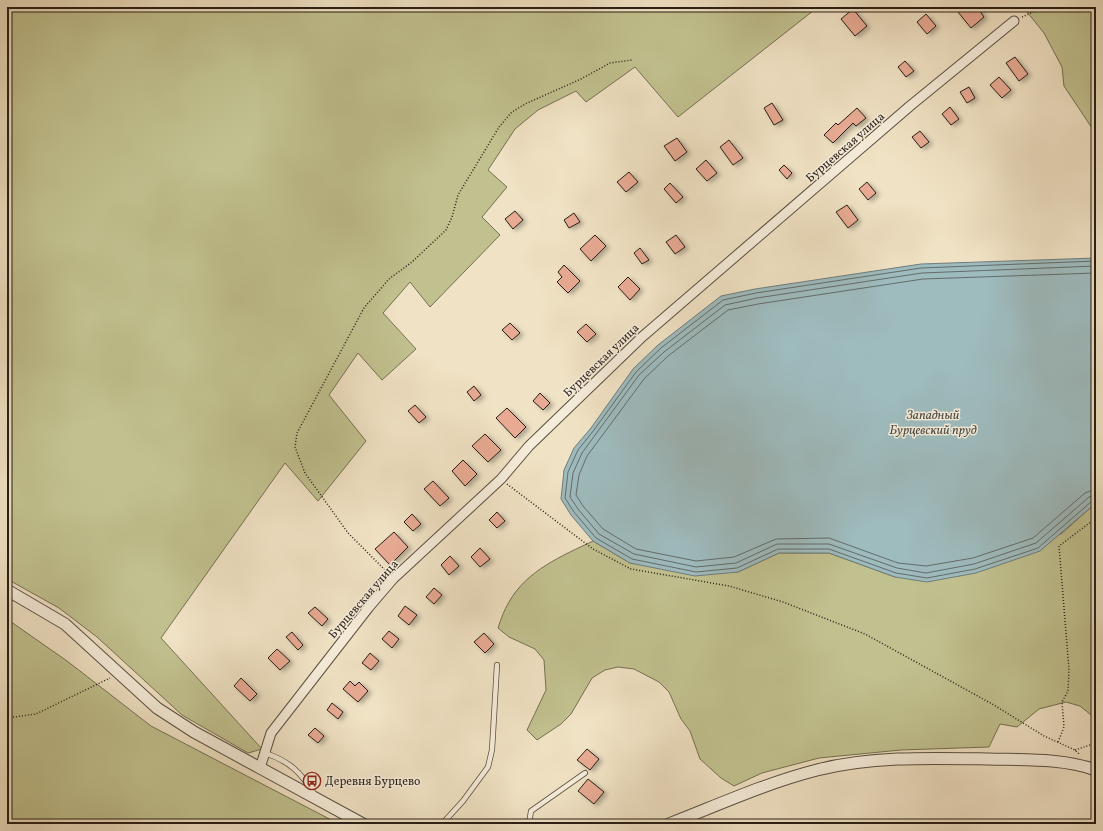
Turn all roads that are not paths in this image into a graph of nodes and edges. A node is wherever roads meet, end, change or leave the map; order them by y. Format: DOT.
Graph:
graph roads {
  1 [pos="1014,21"];
  2 [pos="7,590"];
  3 [pos="497,665"];
  4 [pos="265,753"];
  5 [pos="260,768"];
  6 [pos="1093,769"];
  7 [pos="585,773"];
  8 [pos="317,798"];
  9 [pos="363,824"];
  10 [pos="442,824"];
  11 [pos="530,824"];
  12 [pos="669,824"];
  1 -- 4 [label="street, Бурцевская улица"];
  2 -- 5 [label="street"];
  3 -- 10 [label="lane"];
  4 -- 5 [label="street, Бурцевская улица"];
  4 -- 8 [label="lane"];
  5 -- 8 [label="street"];
  6 -- 12 [label="street"];
  7 -- 11 [label="lane"];
  8 -- 9 [label="street"];
}
